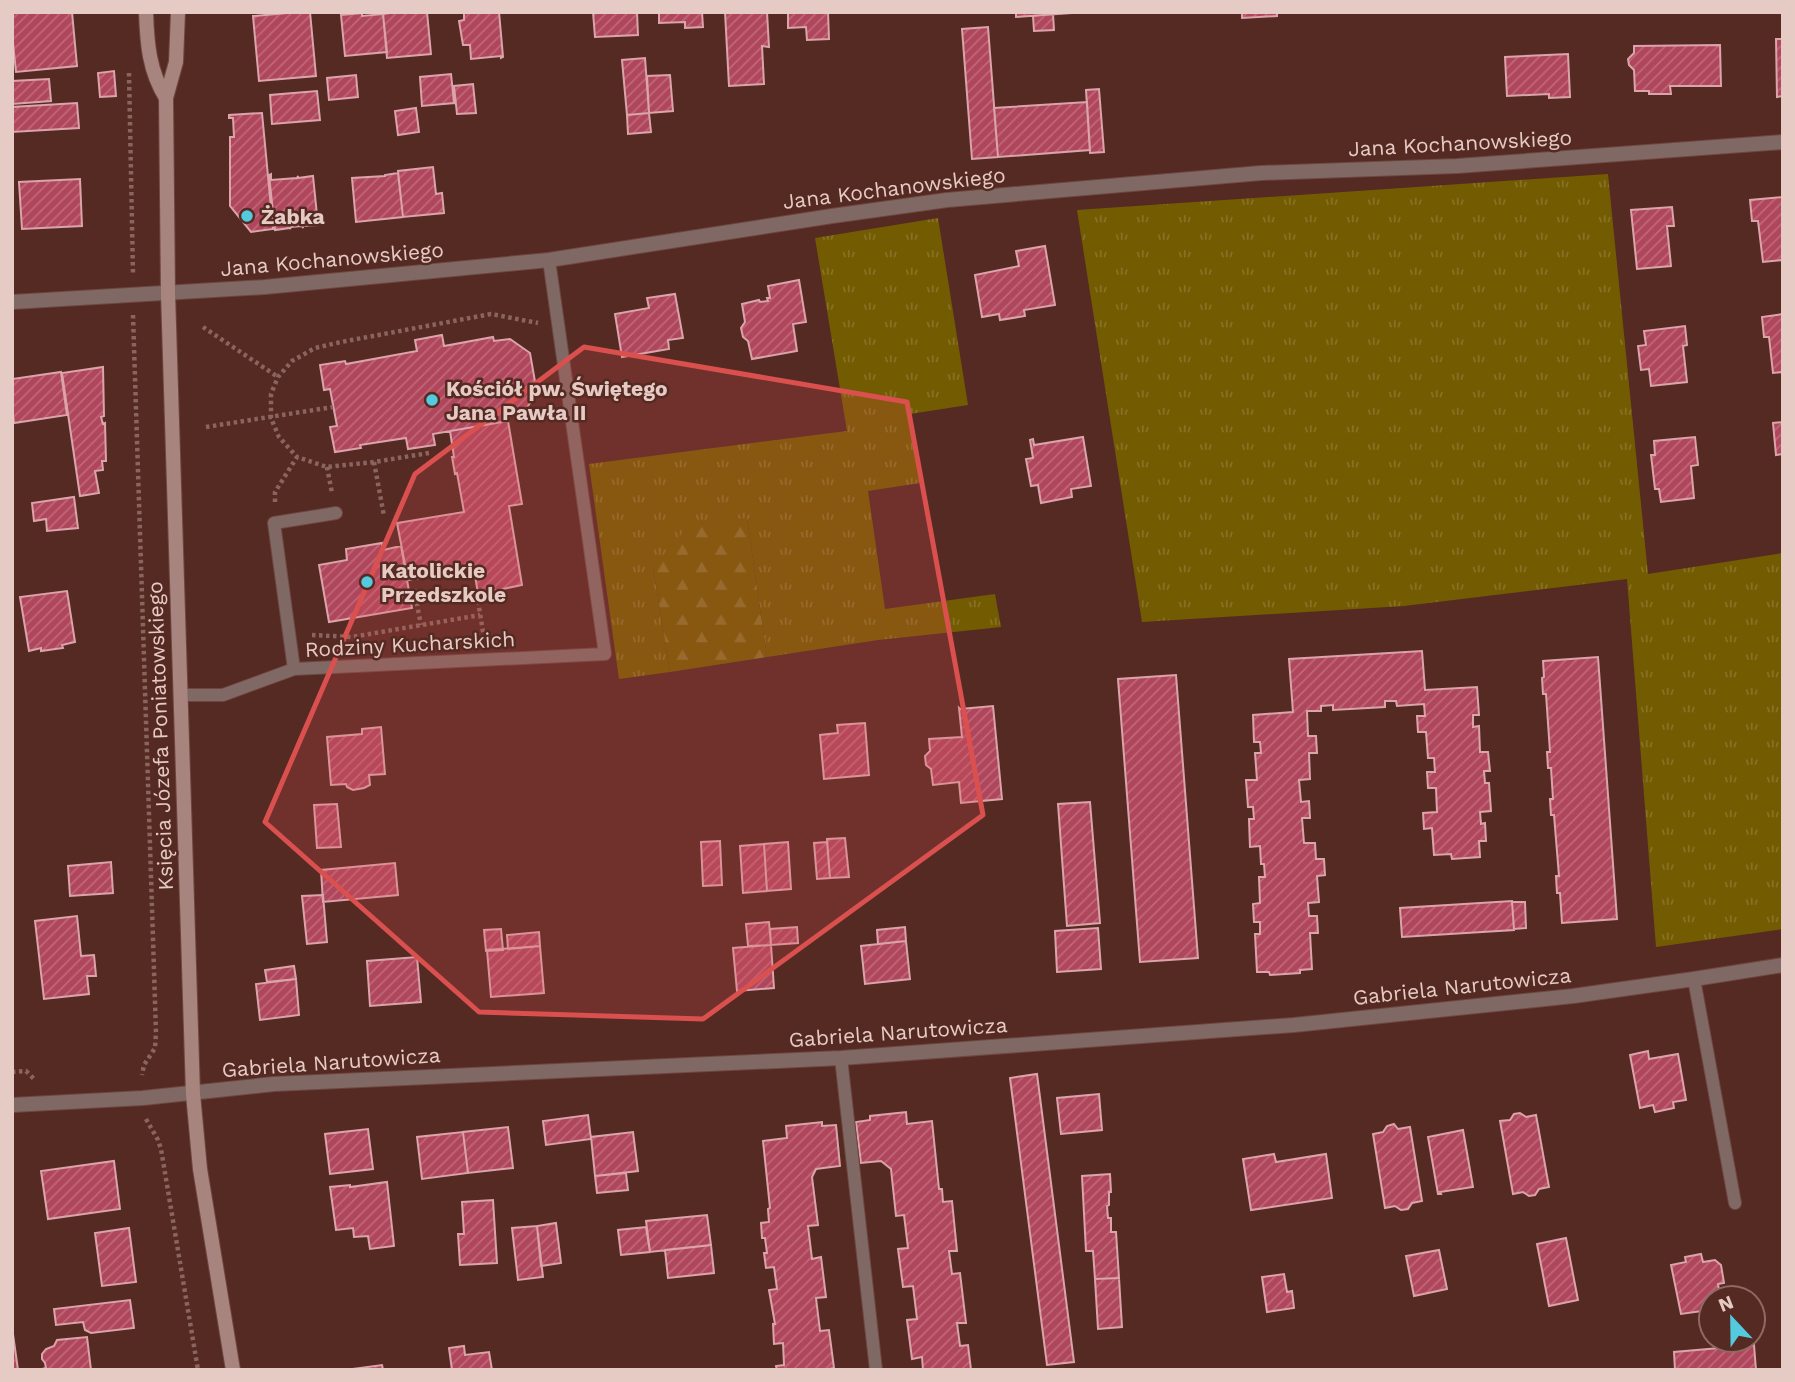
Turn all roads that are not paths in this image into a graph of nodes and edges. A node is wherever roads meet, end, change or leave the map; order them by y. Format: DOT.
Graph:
graph roads {
  1 [pos="146,12"];
  2 [pos="178,12"];
  3 [pos="166,98"];
  4 [pos="1783,142"];
  5 [pos="549,260"];
  6 [pos="168,293"];
  7 [pos="12,302"];
  8 [pos="336,513"];
  9 [pos="294,669"];
  10 [pos="180,695"];
  11 [pos="1783,965"];
  12 [pos="1694,979"];
  13 [pos="841,1058"];
  14 [pos="193,1094"];
  15 [pos="12,1105"];
  16 [pos="1735,1203"];
  17 [pos="233,1370"];
  18 [pos="876,1370"];
  1 -- 3 [label="street, Księcia Józefa Poniatowskiego"];
  2 -- 3 [label="street, Księcia Józefa Poniatowskiego"];
  3 -- 6 [label="street, Księcia Józefa Poniatowskiego"];
  4 -- 5 [label="street, Jana Kochanowskiego"];
  5 -- 6 [label="street, Jana Kochanowskiego"];
  5 -- 9 [label="lane, Rodziny Kucharskich"];
  6 -- 7 [label="street, Jana Kochanowskiego"];
  6 -- 10 [label="street, Księcia Józefa Poniatowskiego"];
  8 -- 9 [label="lane"];
  9 -- 10 [label="lane, Rodziny Kucharskich"];
  10 -- 14 [label="street, Księcia Józefa Poniatowskiego"];
  11 -- 12 [label="street, Gabriela Narutowicza"];
  12 -- 13 [label="street, Gabriela Narutowicza"];
  12 -- 16 [label="lane"];
  13 -- 14 [label="street, Gabriela Narutowicza"];
  13 -- 18 [label="lane"];
  14 -- 15 [label="street, Gabriela Narutowicza"];
  14 -- 17 [label="street, Księcia Józefa Poniatowskiego"];
}
